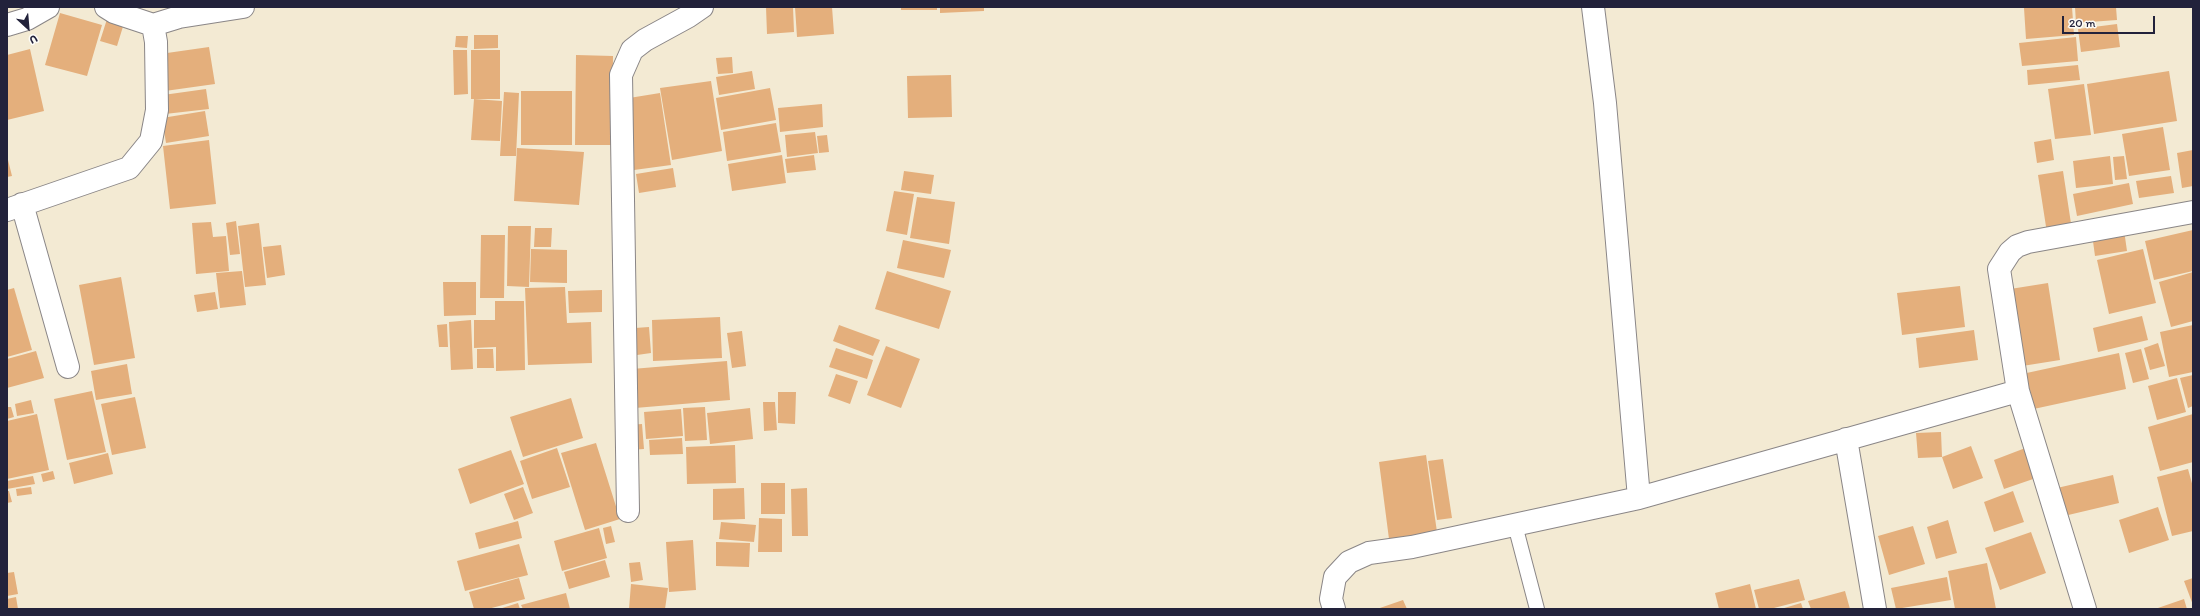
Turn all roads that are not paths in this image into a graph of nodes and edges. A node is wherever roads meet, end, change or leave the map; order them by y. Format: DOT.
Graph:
graph roads {
  1 [pos="48,7"];
  2 [pos="106,7"];
  3 [pos="244,7"];
  4 [pos="702,7"];
  5 [pos="1593,7"];
  6 [pos="7,25"];
  7 [pos="153,25"];
  8 [pos="15,207"];
  9 [pos="2193,212"];
  10 [pos="68,368"];
  11 [pos="2018,391"];
  12 [pos="1846,439"];
  13 [pos="1639,498"];
  14 [pos="628,511"];
  15 [pos="1515,524"];
  16 [pos="1334,609"];
  17 [pos="1537,609"];
  18 [pos="1875,609"];
  19 [pos="2085,609"];
  1 -- 6 [label="street"];
  2 -- 7 [label="street"];
  3 -- 7 [label="street"];
  4 -- 14 [label="street"];
  5 -- 13 [label="street"];
  7 -- 8 [label="street"];
  8 -- 10 [label="street"];
  9 -- 11 [label="street"];
  11 -- 12 [label="street"];
  11 -- 19 [label="street"];
  12 -- 13 [label="street"];
  12 -- 18 [label="street"];
  13 -- 15 [label="street"];
  15 -- 16 [label="street"];
  15 -- 17 [label="lane"];
}
